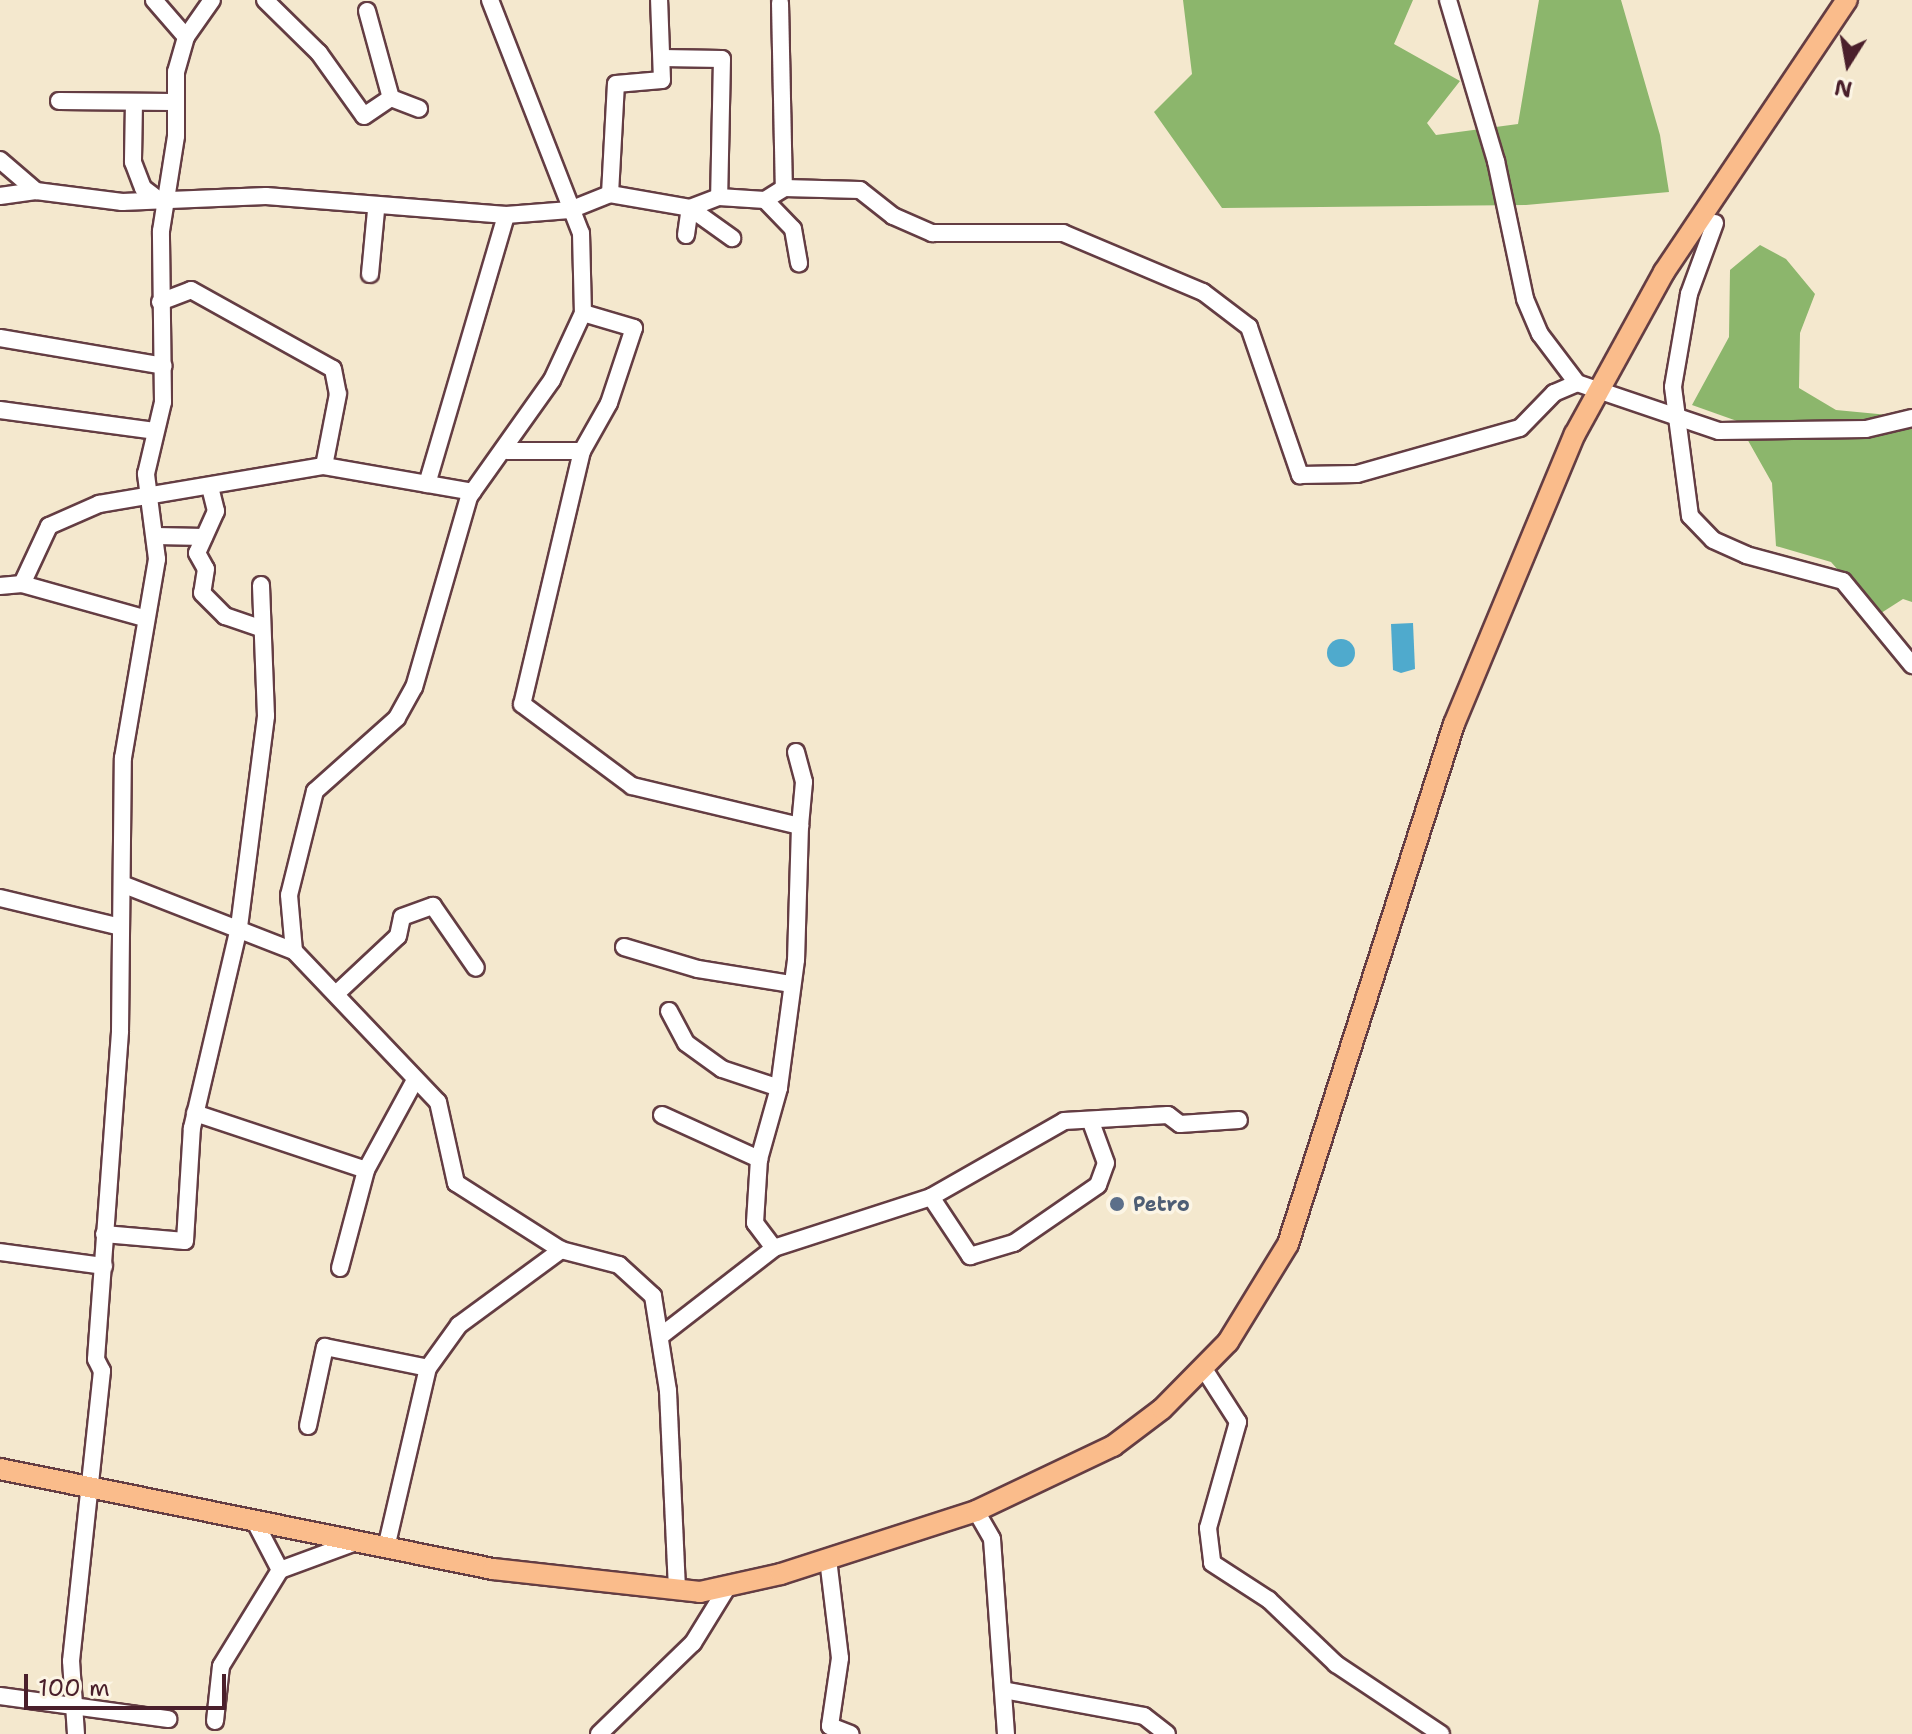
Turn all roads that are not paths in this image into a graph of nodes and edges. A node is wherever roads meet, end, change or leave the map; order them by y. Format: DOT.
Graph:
graph roads {
  1 [pos="154,0"];
  2 [pos="212,0"];
  3 [pos="265,0"];
  4 [pos="490,0"];
  5 [pos="659,0"];
  6 [pos="1448,0"];
  7 [pos="1847,0"];
  8 [pos="780,3"];
  9 [pos="367,11"];
  10 [pos="186,37"];
  11 [pos="662,58"];
  12 [pos="391,98"];
  13 [pos="59,101"];
  14 [pos="134,102"];
  15 [pos="173,102"];
  16 [pos="419,109"];
  17 [pos="0,160"];
  18 [pos="784,188"];
  19 [pos="36,191"];
  20 [pos="610,194"];
  21 [pos="0,196"];
  22 [pos="719,197"];
  23 [pos="765,200"];
  24 [pos="163,203"];
  25 [pos="690,208"];
  26 [pos="376,210"];
  27 [pos="570,210"];
  28 [pos="506,215"];
  29 [pos="1715,223"];
  30 [pos="686,235"];
  31 [pos="732,238"];
  32 [pos="799,263"];
  33 [pos="370,274"];
  34 [pos="160,302"];
  35 [pos="583,313"];
  36 [pos="0,338"];
  37 [pos="164,366"];
  38 [pos="1577,383"];
  39 [pos="1600,392"];
  40 [pos="0,410"];
  41 [pos="1912,418"];
  42 [pos="1673,419"];
  43 [pos="155,431"];
  44 [pos="507,451"];
  45 [pos="582,451"];
  46 [pos="324,466"];
  47 [pos="427,484"];
  48 [pos="210,487"];
  49 [pos="473,492"];
  50 [pos="154,498"];
  51 [pos="156,536"];
  52 [pos="204,537"];
  53 [pos="22,584"];
  54 [pos="261,585"];
  55 [pos="0,586"];
  56 [pos="144,618"];
  57 [pos="260,628"];
  58 [pos="1912,665"];
  59 [pos="796,752"];
  60 [pos="800,826"];
  61 [pos="127,886"];
  62 [pos="0,898"];
  63 [pos="117,926"];
  64 [pos="239,927"];
  65 [pos="624,947"];
  66 [pos="294,951"];
  67 [pos="476,968"];
  68 [pos="792,984"];
  69 [pos="337,993"];
  70 [pos="669,1011"];
  71 [pos="414,1082"];
  72 [pos="779,1088"];
  73 [pos="195,1113"];
  74 [pos="662,1115"];
  75 [pos="1239,1120"];
  76 [pos="1091,1122"];
  77 [pos="759,1159"];
  78 [pos="366,1170"];
  79 [pos="931,1197"];
  80 [pos="104,1234"];
  81 [pos="774,1248"];
  82 [pos="561,1250"];
  83 [pos="0,1252"];
  84 [pos="104,1266"];
  85 [pos="340,1268"];
  86 [pos="662,1335"];
  87 [pos="428,1368"];
  88 [pos="1204,1369"];
  89 [pos="308,1426"];
  90 [pos="0,1469"];
  91 [pos="87,1488"];
  92 [pos="976,1511"];
  93 [pos="256,1524"];
  94 [pos="356,1542"];
  95 [pos="386,1548"];
  96 [pos="828,1559"];
  97 [pos="280,1570"];
  98 [pos="728,1586"];
  99 [pos="677,1591"];
  100 [pos="1003,1690"];
  101 [pos="0,1696"];
  102 [pos="72,1701"];
  103 [pos="168,1719"];
  104 [pos="215,1721"];
  105 [pos="76,1734"];
  106 [pos="599,1734"];
  107 [pos="851,1734"];
  108 [pos="1006,1734"];
  109 [pos="1167,1734"];
  110 [pos="1441,1734"];
  1 -- 10 [label="street"];
  2 -- 10 [label="street"];
  3 -- 12 [label="street"];
  4 -- 27 [label="street"];
  5 -- 11 [label="street"];
  6 -- 38 [label="street"];
  7 -- 39 [label="main road"];
  8 -- 18 [label="street"];
  9 -- 12 [label="street"];
  10 -- 15 [label="street"];
  11 -- 20 [label="street"];
  11 -- 22 [label="street"];
  12 -- 16 [label="street"];
  13 -- 14 [label="street"];
  14 -- 15 [label="street"];
  14 -- 24 [label="street"];
  15 -- 24 [label="street"];
  17 -- 19 [label="street"];
  18 -- 23 [label="street"];
  18 -- 38 [label="street"];
  19 -- 21 [label="street"];
  19 -- 24 [label="street"];
  20 -- 25 [label="street"];
  20 -- 27 [label="street"];
  22 -- 23 [label="street"];
  22 -- 25 [label="street"];
  23 -- 32 [label="street"];
  24 -- 26 [label="street"];
  24 -- 34 [label="street"];
  25 -- 30 [label="street"];
  25 -- 31 [label="street"];
  26 -- 28 [label="street"];
  26 -- 33 [label="street"];
  27 -- 28 [label="street"];
  27 -- 35 [label="street"];
  28 -- 47 [label="street"];
  29 -- 42 [label="street"];
  34 -- 37 [label="street"];
  34 -- 46 [label="street"];
  35 -- 44 [label="street"];
  35 -- 45 [label="street"];
  36 -- 37 [label="street"];
  37 -- 43 [label="street"];
  38 -- 39 [label="street"];
  39 -- 42 [label="street"];
  39 -- 88 [label="main road"];
  40 -- 43 [label="street"];
  41 -- 42 [label="street"];
  42 -- 58 [label="street"];
  43 -- 50 [label="street"];
  44 -- 45 [label="street"];
  44 -- 49 [label="street"];
  45 -- 60 [label="street"];
  46 -- 47 [label="street"];
  46 -- 48 [label="street"];
  47 -- 49 [label="street"];
  48 -- 50 [label="street"];
  48 -- 52 [label="street"];
  49 -- 66 [label="street"];
  50 -- 51 [label="street"];
  50 -- 53 [label="street"];
  51 -- 52 [label="street"];
  51 -- 56 [label="street"];
  52 -- 57 [label="street"];
  53 -- 55 [label="street"];
  53 -- 56 [label="street"];
  54 -- 57 [label="street"];
  56 -- 61 [label="street"];
  57 -- 64 [label="street"];
  59 -- 60 [label="street"];
  60 -- 68 [label="street"];
  61 -- 63 [label="street"];
  61 -- 64 [label="street"];
  62 -- 63 [label="street"];
  63 -- 80 [label="street"];
  64 -- 66 [label="street"];
  64 -- 73 [label="street"];
  65 -- 68 [label="street"];
  66 -- 69 [label="street"];
  67 -- 69 [label="street"];
  68 -- 72 [label="street"];
  69 -- 71 [label="street"];
  70 -- 72 [label="street"];
  71 -- 78 [label="street"];
  71 -- 82 [label="street"];
  72 -- 77 [label="street"];
  73 -- 78 [label="street"];
  73 -- 80 [label="street"];
  74 -- 77 [label="street"];
  75 -- 76 [label="street"];
  76 -- 79 [label="street"];
  76 -- 79 [label="street"];
  77 -- 81 [label="street"];
  78 -- 85 [label="street"];
  79 -- 81 [label="street"];
  80 -- 84 [label="street"];
  81 -- 86 [label="street"];
  82 -- 86 [label="street"];
  82 -- 87 [label="street"];
  83 -- 84 [label="street"];
  84 -- 91 [label="street"];
  86 -- 99 [label="street"];
  87 -- 89 [label="street"];
  87 -- 95 [label="street"];
  88 -- 92 [label="main road"];
  88 -- 110 [label="street"];
  90 -- 91 [label="main road"];
  91 -- 93 [label="main road"];
  91 -- 102 [label="street"];
  92 -- 96 [label="main road"];
  92 -- 100 [label="street"];
  93 -- 94 [label="main road"];
  93 -- 97 [label="street"];
  94 -- 95 [label="main road"];
  94 -- 97 [label="street"];
  95 -- 99 [label="main road"];
  96 -- 98 [label="main road"];
  96 -- 107 [label="street"];
  97 -- 104 [label="street"];
  98 -- 99 [label="main road"];
  98 -- 106 [label="street"];
  100 -- 108 [label="street"];
  100 -- 109 [label="street"];
  101 -- 102 [label="street"];
  102 -- 103 [label="street"];
  102 -- 105 [label="street"];
}
